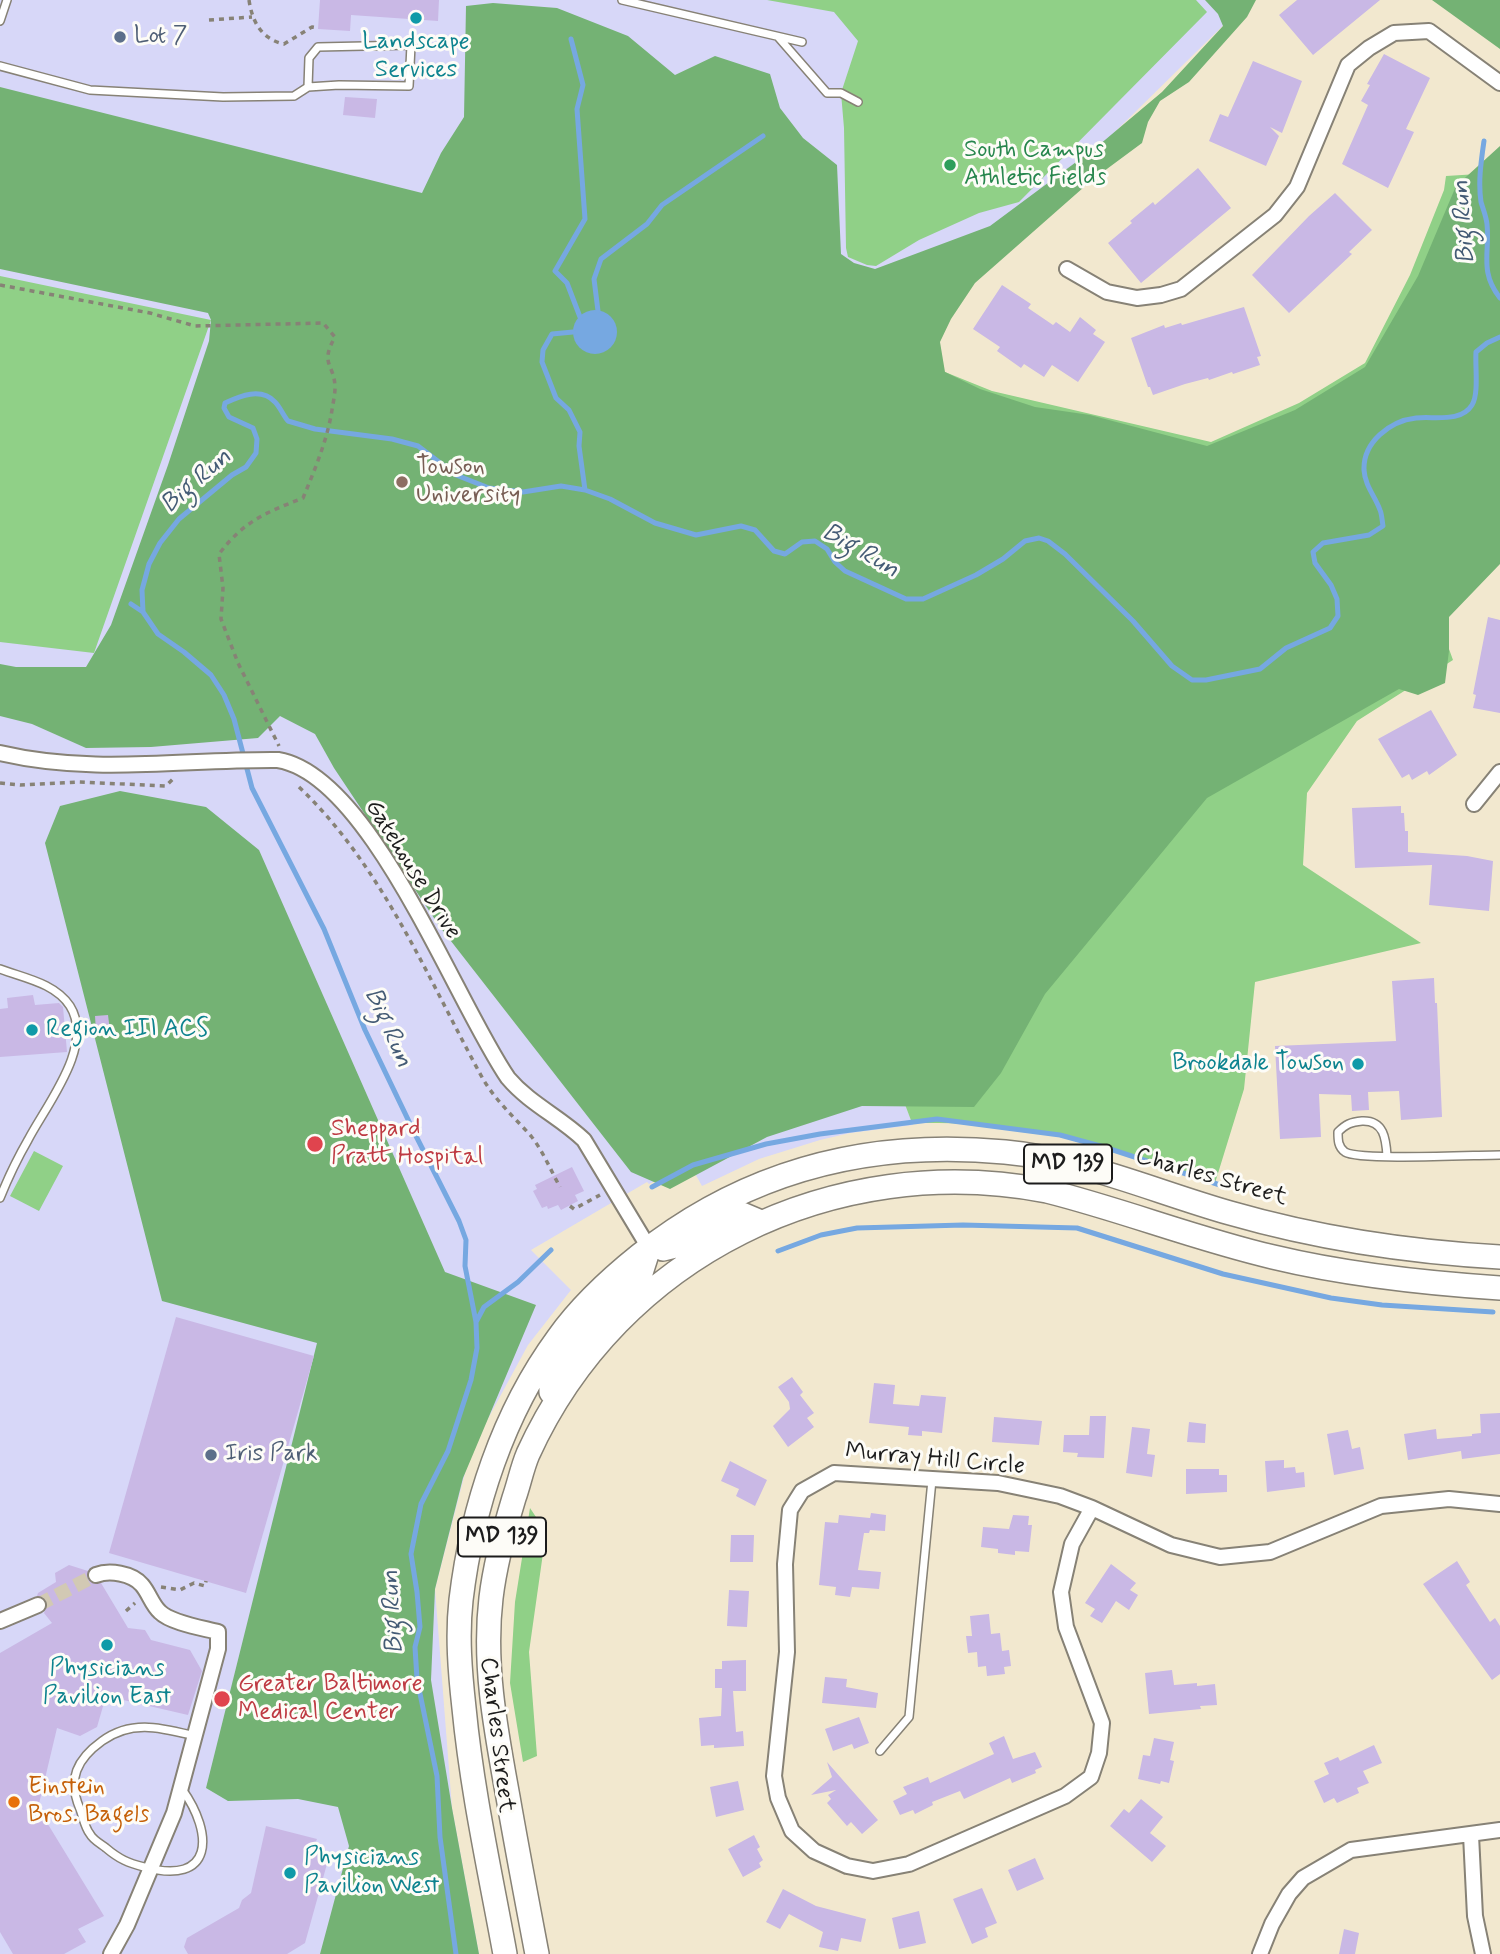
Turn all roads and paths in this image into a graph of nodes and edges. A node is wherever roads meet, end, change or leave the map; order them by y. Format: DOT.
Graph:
graph roads {
  1 [pos="7,0"];
  2 [pos="249,0"];
  3 [pos="622,0"];
  4 [pos="252,17"];
  5 [pos="209,20"];
  6 [pos="0,21"];
  7 [pos="318,28"];
  8 [pos="779,38"];
  9 [pos="802,43"];
  10 [pos="0,66"];
  11 [pos="1500,83"];
  12 [pos="308,87"];
  13 [pos="858,102"];
  14 [pos="1067,269"];
  15 [pos="0,285"];
  16 [pos="0,753"];
  17 [pos="287,761"];
  18 [pos="1500,772"];
  19 [pos="181,775"];
  20 [pos="0,783"];
  21 [pos="297,785"];
  22 [pos="1474,804"];
  23 [pos="0,969"];
  24 [pos="1500,1155"];
  25 [pos="1387,1156"];
  26 [pos="560,1187"];
  27 [pos="614,1187"];
  28 [pos="0,1198"];
  29 [pos="569,1206"];
  30 [pos="761,1222"];
  31 [pos="649,1248"];
  32 [pos="1500,1257"];
  33 [pos="1500,1288"];
  34 [pos="548,1416"];
  35 [pos="932,1479"];
  36 [pos="1500,1504"];
  37 [pos="1092,1508"];
  38 [pos="96,1575"];
  39 [pos="206,1581"];
  40 [pos="153,1592"];
  41 [pos="140,1599"];
  42 [pos="38,1605"];
  43 [pos="126,1611"];
  44 [pos="0,1621"];
  45 [pos="196,1736"];
  46 [pos="880,1751"];
  47 [pos="182,1789"];
  48 [pos="1500,1830"];
  49 [pos="1471,1835"];
  50 [pos="152,1869"];
  51 [pos="111,1954"];
  52 [pos="505,1954"];
  53 [pos="537,1954"];
  54 [pos="1260,1954"];
  55 [pos="1483,1954"];
  1 -- 6 [label="lane"];
  2 -- 4 [label="path"];
  3 -- 8 [label="lane"];
  4 -- 5 [label="path"];
  4 -- 7 [label="path"];
  8 -- 9 [label="lane"];
  8 -- 13 [label="lane"];
  10 -- 12 [label="lane"];
  11 -- 14 [label="street"];
  12 -- 12 [label="lane"];
  15 -- 17 [label="path"];
  16 -- 17 [label="street, Gatehouse Drive"];
  17 -- 27 [label="street, Gatehouse Drive"];
  18 -- 22 [label="street"];
  19 -- 20 [label="path"];
  21 -- 26 [label="path"];
  23 -- 28 [label="lane"];
  24 -- 25 [label="lane"];
  25 -- 25 [label="lane"];
  27 -- 29 [label="path"];
  27 -- 31 [label="street, Gatehouse Drive"];
  30 -- 31 [label="main road"];
  30 -- 33 [label="main road, Charles Street / MD 139"];
  30 -- 34 [label="main road, Charles Street / MD 139"];
  31 -- 32 [label="main road, Charles Street / MD 139"];
  31 -- 34 [label="main road"];
  31 -- 52 [label="main road, Charles Street / MD 139"];
  34 -- 53 [label="main road, Charles Street / MD 139"];
  35 -- 37 [label="street, Murray Hill Circle"];
  35 -- 37 [label="street, Murray Hill Circle"];
  35 -- 46 [label="lane"];
  36 -- 37 [label="street"];
  38 -- 45 [label="street"];
  39 -- 40 [label="path"];
  41 -- 43 [label="path"];
  42 -- 44 [label="street"];
  45 -- 47 [label="street"];
  45 -- 50 [label="lane"];
  47 -- 50 [label="street"];
  47 -- 50 [label="lane"];
  48 -- 49 [label="street"];
  49 -- 54 [label="street"];
  49 -- 55 [label="street"];
  50 -- 51 [label="street"];
}
